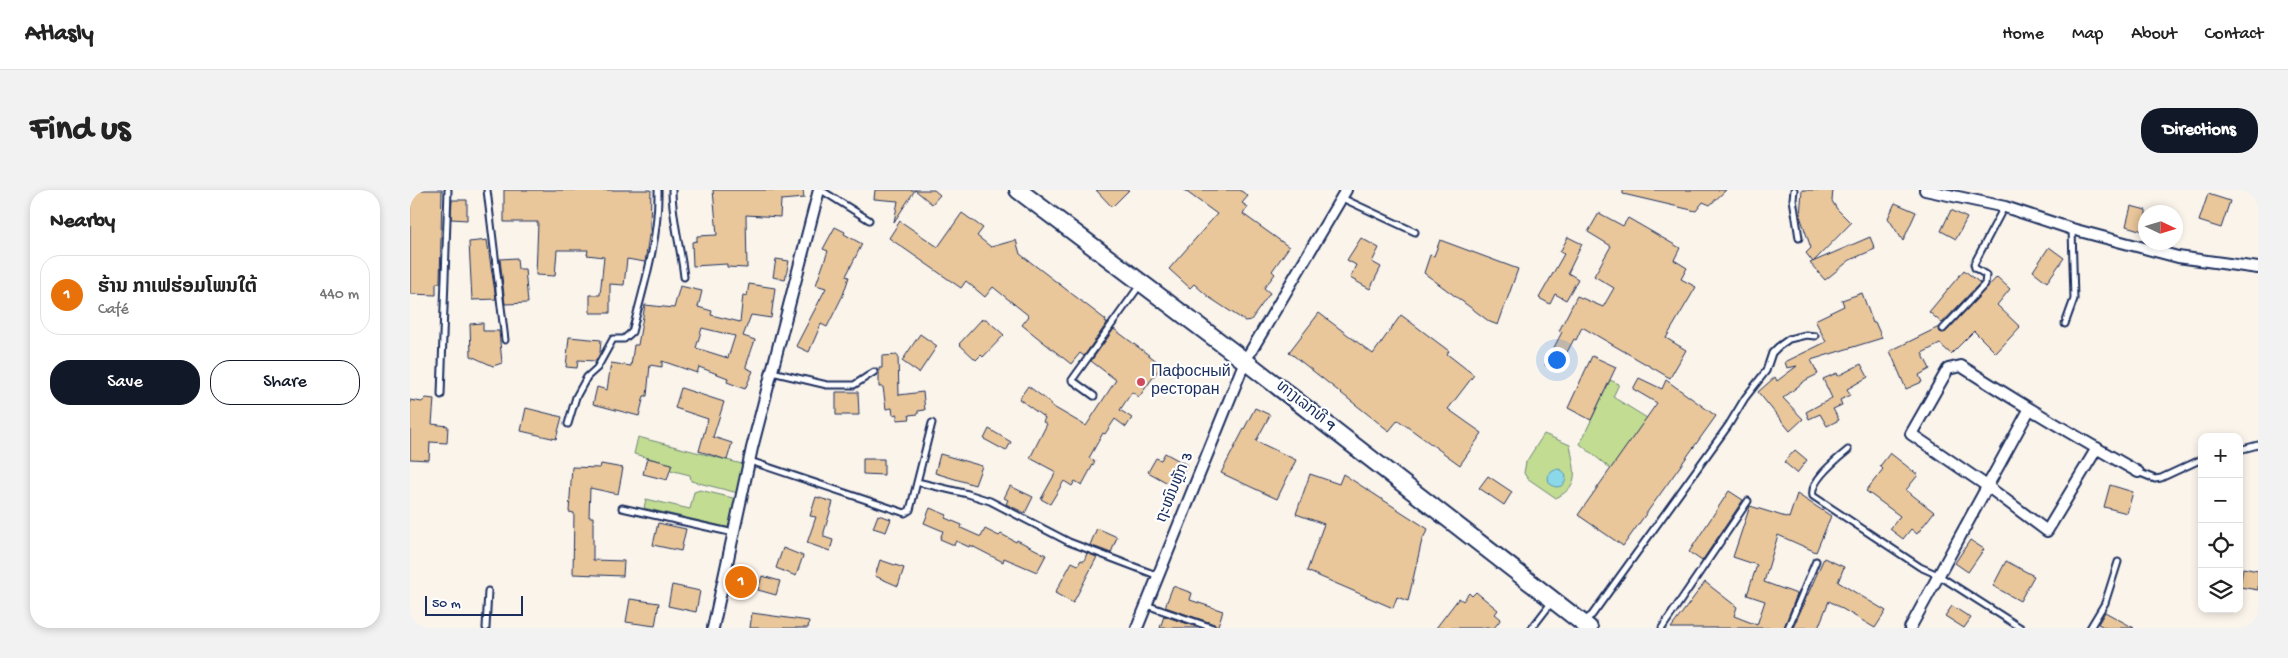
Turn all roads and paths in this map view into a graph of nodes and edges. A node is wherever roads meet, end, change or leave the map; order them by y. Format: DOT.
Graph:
graph roads {
  1 [pos="448,190"];
  2 [pos="487,190"];
  3 [pos="658,190"];
  4 [pos="672,190"];
  5 [pos="820,190"];
  6 [pos="1018,190"];
  7 [pos="1794,190"];
  8 [pos="1929,190"];
  9 [pos="1344,194"];
  10 [pos="2004,207"];
  11 [pos="869,220"];
  12 [pos="2072,229"];
  13 [pos="1415,232"];
  14 [pos="1799,238"];
  15 [pos="2258,268"];
  16 [pos="684,277"];
  17 [pos="1142,282"];
  18 [pos="2065,324"];
  19 [pos="1943,329"];
  20 [pos="1815,336"];
  21 [pos="505,340"];
  22 [pos="1245,361"];
  23 [pos="772,372"];
  24 [pos="874,372"];
  25 [pos="441,395"];
  26 [pos="1094,396"];
  27 [pos="2030,410"];
  28 [pos="932,422"];
  29 [pos="568,424"];
  30 [pos="2258,445"];
  31 [pos="2097,448"];
  32 [pos="2243,449"];
  33 [pos="1848,450"];
  34 [pos="750,461"];
  35 [pos="2198,461"];
  36 [pos="2138,472"];
  37 [pos="917,482"];
  38 [pos="1987,486"];
  39 [pos="1748,502"];
  40 [pos="622,508"];
  41 [pos="734,533"];
  42 [pos="1816,561"];
  43 [pos="2118,562"];
  44 [pos="1156,575"];
  45 [pos="1938,575"];
  46 [pos="488,592"];
  47 [pos="1553,600"];
  48 [pos="1145,605"];
  49 [pos="1585,626"];
  50 [pos="486,628"];
  51 [pos="713,628"];
  52 [pos="1137,628"];
  53 [pos="1213,628"];
  54 [pos="1532,628"];
  55 [pos="1662,628"];
  56 [pos="1788,628"];
  57 [pos="1910,628"];
  58 [pos="2022,628"];
  59 [pos="2090,628"];
  1 -- 25 [label="lane"];
  2 -- 21 [label="lane"];
  3 -- 29 [label="lane"];
  4 -- 16 [label="lane"];
  5 -- 11 [label="lane"];
  5 -- 23 [label="street"];
  6 -- 17 [label="main road, ທາງເລກທີ 9"];
  7 -- 14 [label="lane"];
  8 -- 10 [label="street"];
  9 -- 13 [label="lane"];
  9 -- 22 [label="street, ຖະໜົນຫຼັກ 3"];
  10 -- 12 [label="street"];
  10 -- 19 [label="lane"];
  12 -- 15 [label="street"];
  12 -- 18 [label="lane"];
  17 -- 22 [label="main road, ທາງເລກທີ 9"];
  17 -- 26 [label="lane"];
  20 -- 49 [label="lane"];
  22 -- 44 [label="street, ຖະໜົນຫຼັກ 3"];
  22 -- 47 [label="main road, ທາງເລກທີ 9"];
  23 -- 24 [label="lane"];
  23 -- 34 [label="street"];
  27 -- 31 [label="street"];
  27 -- 38 [label="street"];
  27 -- 38 [label="street"];
  28 -- 37 [label="lane"];
  30 -- 32 [label="lane"];
  31 -- 36 [label="street"];
  31 -- 38 [label="street"];
  33 -- 45 [label="lane"];
  34 -- 37 [label="lane"];
  34 -- 41 [label="street"];
  35 -- 36 [label="lane"];
  37 -- 44 [label="lane"];
  38 -- 45 [label="street"];
  39 -- 55 [label="lane"];
  40 -- 41 [label="lane"];
  41 -- 51 [label="street"];
  42 -- 56 [label="lane"];
  43 -- 59 [label="lane"];
  44 -- 48 [label="street, ຖະໜົນຫຼັກ 3"];
  45 -- 57 [label="street"];
  45 -- 58 [label="lane"];
  46 -- 50 [label="lane"];
  47 -- 49 [label="main road, ທາງເລກທີ 9"];
  47 -- 54 [label="lane"];
  48 -- 52 [label="street, ຖະໜົນຫຼັກ 3"];
  48 -- 53 [label="lane"];
}
